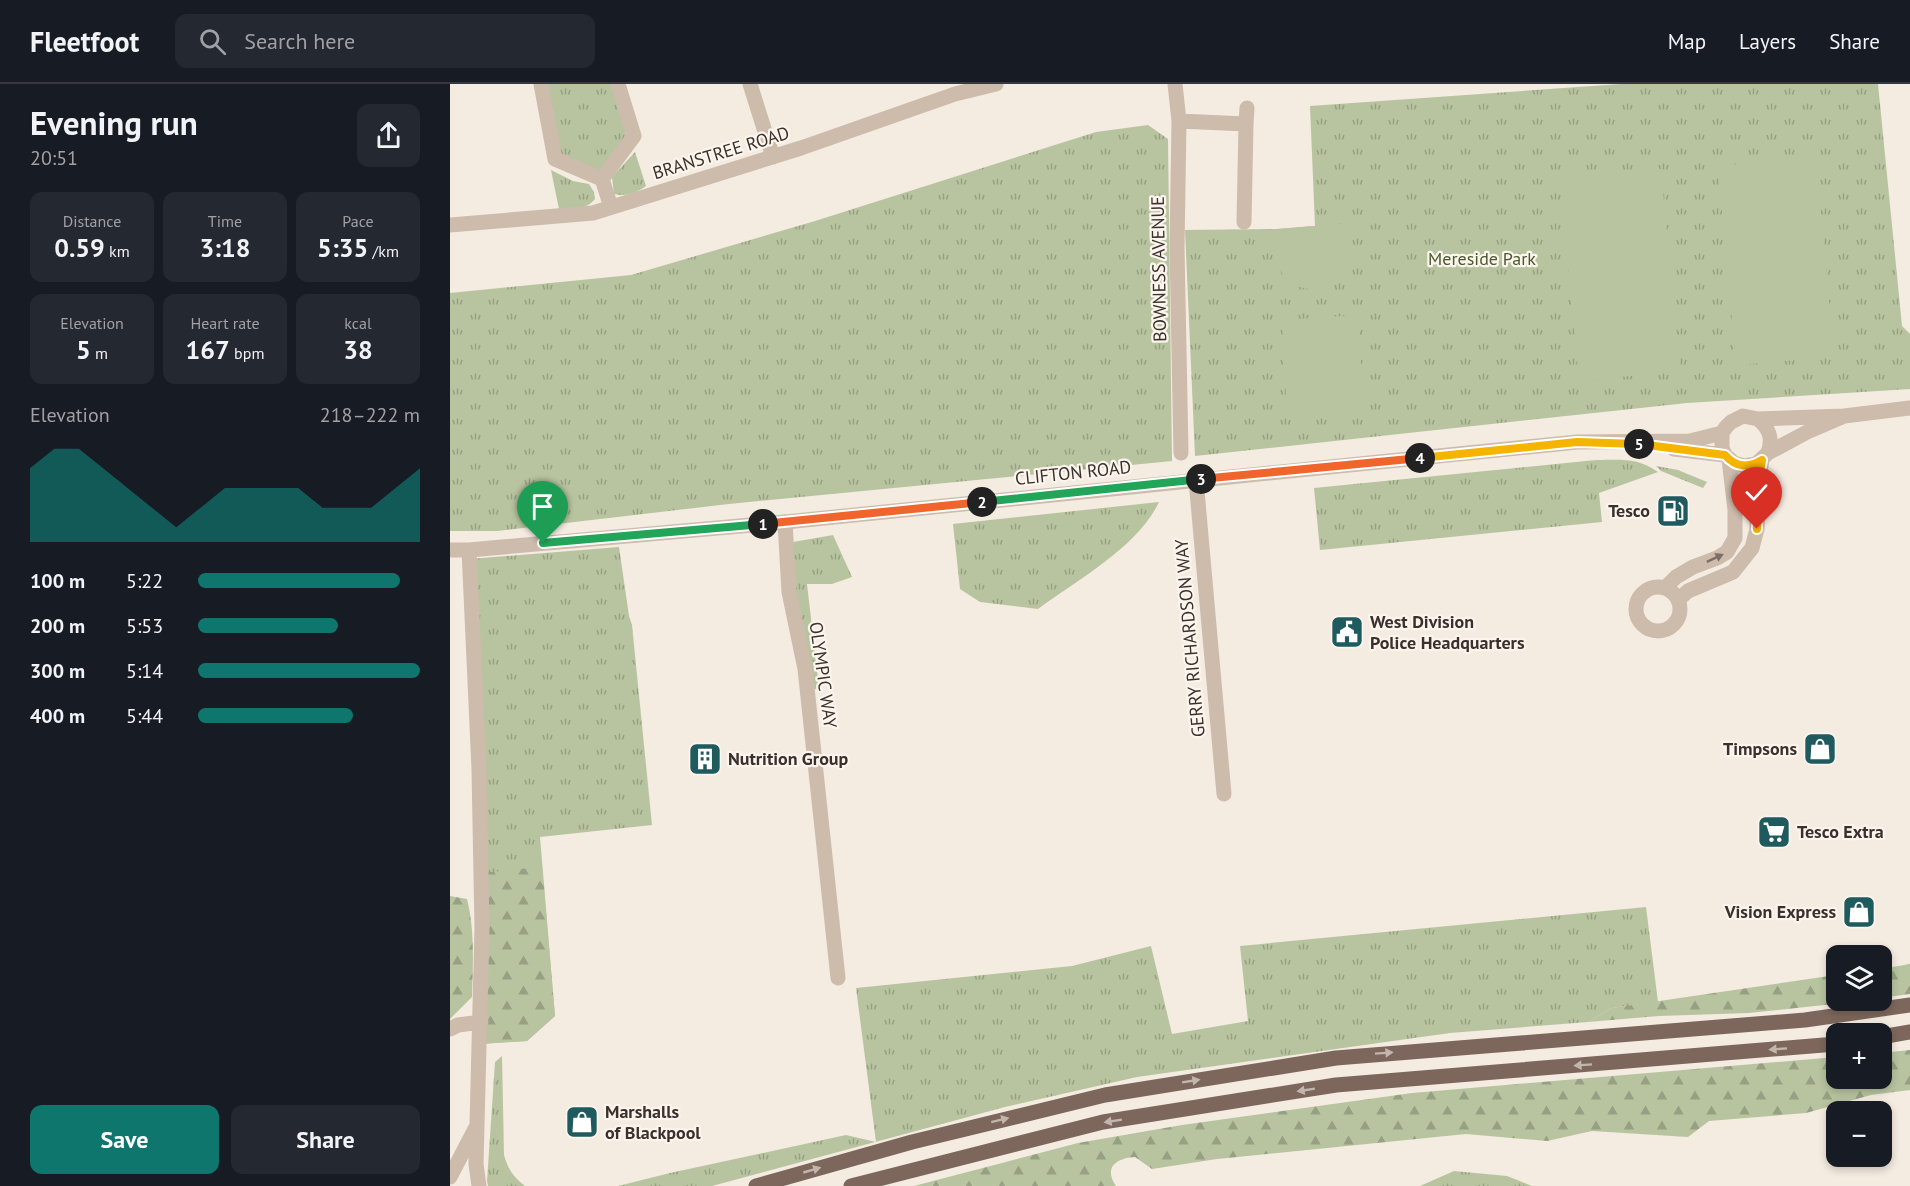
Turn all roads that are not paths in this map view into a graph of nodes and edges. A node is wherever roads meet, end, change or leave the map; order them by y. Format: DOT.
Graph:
graph roads {
  1 [pos="541,84"];
  2 [pos="618,84"];
  3 [pos="750,84"];
  4 [pos="996,84"];
  5 [pos="1175,84"];
  6 [pos="1247,108"];
  7 [pos="1179,121"];
  8 [pos="1246,124"];
  9 [pos="773,157"];
  10 [pos="602,179"];
  11 [pos="611,207"];
  12 [pos="1244,222"];
  13 [pos="450,225"];
  14 [pos="1910,408"];
  15 [pos="1844,416"];
  16 [pos="1758,419"];
  17 [pos="1722,433"];
  18 [pos="1628,442"];
  19 [pos="1181,453"];
  20 [pos="1727,457"];
  21 [pos="1765,457"];
  22 [pos="1196,480"];
  23 [pos="785,522"];
  24 [pos="450,549"];
  25 [pos="469,549"];
  26 [pos="1665,588"];
  27 [pos="1678,600"];
  28 [pos="1224,794"];
  29 [pos="838,978"];
  30 [pos="1910,1005"];
  31 [pos="481,1022"];
  32 [pos="450,1029"];
  33 [pos="1910,1032"];
  34 [pos="1892,1035"];
  35 [pos="1826,1045"];
  36 [pos="478,1124"];
  37 [pos="450,1178"];
  38 [pos="479,1186"];
  39 [pos="756,1186"];
  40 [pos="851,1186"];
  1 -- 10 [label="street"];
  2 -- 10 [label="street"];
  3 -- 9 [label="street"];
  4 -- 9 [label="street, BRANSTREE ROAD"];
  5 -- 7 [label="street, BOWNESS AVENUE"];
  6 -- 8 [label="street"];
  7 -- 8 [label="street"];
  7 -- 19 [label="street, BOWNESS AVENUE"];
  8 -- 12 [label="street"];
  9 -- 11 [label="street, BRANSTREE ROAD"];
  10 -- 11 [label="street"];
  11 -- 13 [label="street, BRANSTREE ROAD"];
  14 -- 15 [label="street, CLIFTON ROAD"];
  15 -- 16 [label="street, CLIFTON ROAD"];
  15 -- 21 [label="street, CLIFTON ROAD"];
  16 -- 17 [label="street, CLIFTON ROAD"];
  16 -- 21 [label="street"];
  17 -- 18 [label="street, CLIFTON ROAD"];
  17 -- 20 [label="street"];
  18 -- 20 [label="street, CLIFTON ROAD"];
  18 -- 22 [label="street, CLIFTON ROAD"];
  20 -- 21 [label="street, CLIFTON ROAD"];
  26 -- 20 [label="street, one-way"];
  21 -- 27 [label="street"];
  22 -- 23 [label="street, CLIFTON ROAD"];
  22 -- 28 [label="street, GERRY RICHARDSON WAY"];
  23 -- 25 [label="street, CLIFTON ROAD"];
  23 -- 29 [label="street, OLYMPIC WAY"];
  24 -- 25 [label="street, CLIFTON ROAD"];
  25 -- 31 [label="street"];
  26 -- 27 [label="street"];
  26 -- 27 [label="street"];
  39 -- 30 [label="main road, one-way"];
  31 -- 32 [label="street"];
  31 -- 36 [label="street"];
  33 -- 34 [label="main road"];
  35 -- 40 [label="main road, one-way"];
  36 -- 37 [label="street"];
  36 -- 38 [label="street"];
}
